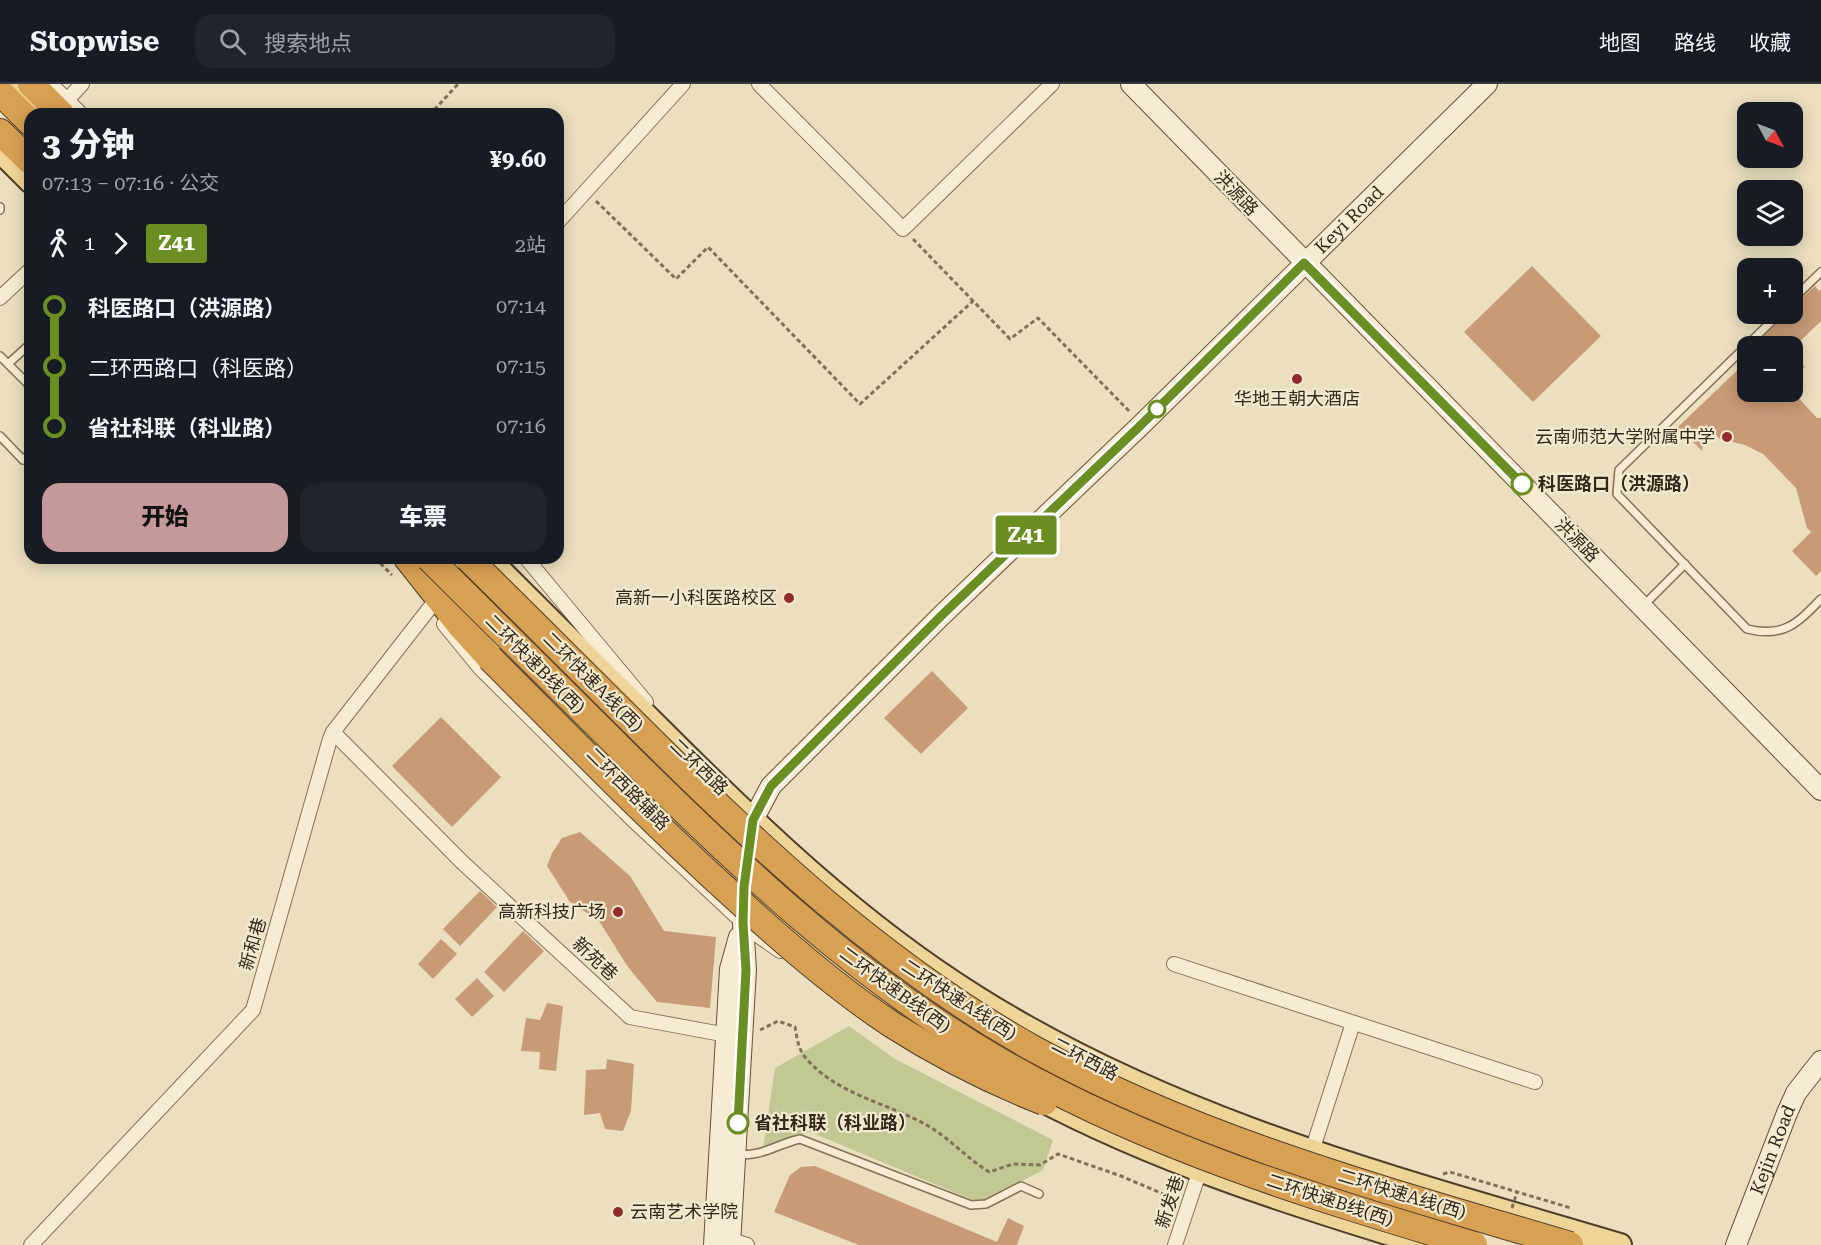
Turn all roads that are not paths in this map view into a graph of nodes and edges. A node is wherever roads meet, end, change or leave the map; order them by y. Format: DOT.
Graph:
graph roads {
  1 [pos="11,84"];
  2 [pos="31,84"];
  3 [pos="51,84"];
  4 [pos="82,84"];
  5 [pos="683,84"];
  6 [pos="759,84"];
  7 [pos="1052,84"];
  8 [pos="1131,84"];
  9 [pos="1487,84"];
  10 [pos="0,92"];
  11 [pos="64,107"];
  12 [pos="36,108"];
  13 [pos="24,116"];
  14 [pos="0,132"];
  15 [pos="0,151"];
  16 [pos="24,155"];
  17 [pos="24,175"];
  18 [pos="564,215"];
  19 [pos="1304,263"];
  20 [pos="1821,272"];
  21 [pos="24,276"];
  22 [pos="1803,289"];
  23 [pos="0,298"];
  24 [pos="1769,324"];
  25 [pos="24,349"];
  26 [pos="0,356"];
  27 [pos="8,364"];
  28 [pos="24,378"];
  29 [pos="0,436"];
  30 [pos="24,459"];
  31 [pos="406,564"];
  32 [pos="406,564"];
  33 [pos="406,564"];
  34 [pos="435,564"];
  35 [pos="474,564"];
  36 [pos="494,564"];
  37 [pos="495,564"];
  38 [pos="530,564"];
  39 [pos="1685,564"];
  40 [pos="1821,599"];
  41 [pos="432,605"];
  42 [pos="1643,606"];
  43 [pos="591,680"];
  44 [pos="333,732"];
  45 [pos="693,763"];
  46 [pos="1821,790"];
  47 [pos="753,820"];
  48 [pos="744,887"];
  49 [pos="743,923"];
  50 [pos="1174,964"];
  51 [pos="872,993"];
  52 [pos="1353,1023"];
  53 [pos="727,1035"];
  54 [pos="1821,1061"];
  55 [pos="1535,1082"];
  56 [pos="1172,1145"];
  57 [pos="1312,1151"];
  58 [pos="736,1154"];
  59 [pos="1200,1170"];
  60 [pos="1040,1194"];
  61 [pos="730,1244"];
  62 [pos="31,1245"];
  63 [pos="1175,1245"];
  64 [pos="1426,1245"];
  65 [pos="1473,1245"];
  66 [pos="1570,1245"];
  67 [pos="1620,1245"];
  68 [pos="1736,1245"];
  1 -- 12 [label="main road"];
  2 -- 11 [label="highway"];
  3 -- 11 [label="street"];
  4 -- 11 [label="street"];
  5 -- 18 [label="street"];
  6 -- 7 [label="street"];
  8 -- 19 [label="street, 洪源路"];
  9 -- 19 [label="street, Keyi Road"];
  10 -- 13 [label="highway"];
  14 -- 16 [label="highway"];
  15 -- 17 [label="main road"];
  19 -- 42 [label="street, 洪源路"];
  19 -- 47 [label="street, Keyi Road"];
  20 -- 22 [label="lane"];
  21 -- 23 [label="street"];
  24 -- 39 [label="lane"];
  25 -- 27 [label="lane"];
  26 -- 27 [label="lane"];
  27 -- 28 [label="lane"];
  29 -- 30 [label="lane"];
  31 -- 56 [label="highway, bridge"];
  32 -- 41 [label="street, 二环西路辅路"];
  33 -- 48 [label="main road"];
  34 -- 56 [label="highway, 二环快速B线(西), bridge"];
  35 -- 43 [label="highway, 二环快速A线(西), bridge"];
  36 -- 43 [label="highway, bridge"];
  37 -- 45 [label="main road, 二环西路"];
  38 -- 45 [label="street"];
  39 -- 40 [label="lane"];
  39 -- 42 [label="lane"];
  41 -- 44 [label="street, 新和巷"];
  41 -- 49 [label="street, 二环西路辅路"];
  42 -- 46 [label="street, 洪源路"];
  43 -- 66 [label="highway, 二环快速A线(西), bridge"];
  44 -- 53 [label="street, 新苑巷"];
  44 -- 62 [label="street, 新和巷"];
  45 -- 47 [label="main road, 二环西路"];
  47 -- 48 [label="street, Keyi Road"];
  47 -- 57 [label="main road, 二环西路"];
  48 -- 49 [label="street, Keyi Road"];
  48 -- 51 [label="main road"];
  49 -- 51 [label="street, 二环西路辅路"];
  49 -- 53 [label="street"];
  49 -- 58 [label="street"];
  50 -- 52 [label="street"];
  51 -- 59 [label="main road"];
  52 -- 55 [label="street"];
  52 -- 57 [label="street"];
  53 -- 61 [label="street"];
  54 -- 68 [label="street, Kejin Road"];
  56 -- 65 [label="highway, 二环快速B线(西), bridge"];
  57 -- 67 [label="main road, 二环西路"];
  58 -- 60 [label="lane"];
  58 -- 61 [label="street"];
  59 -- 63 [label="street, 新发巷"];
  59 -- 64 [label="main road"];
}
